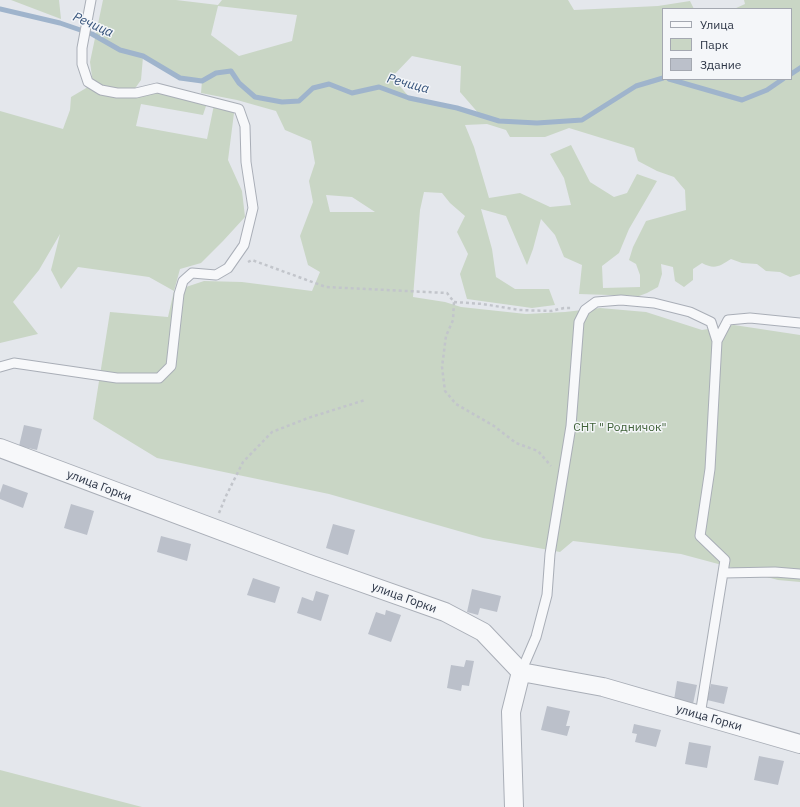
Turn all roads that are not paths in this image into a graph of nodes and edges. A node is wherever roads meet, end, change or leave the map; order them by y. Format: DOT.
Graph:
graph roads {
  1 [pos="91,0"];
  2 [pos="800,323"];
  3 [pos="716,341"];
  4 [pos="0,367"];
  5 [pos="0,448"];
  6 [pos="723,573"];
  7 [pos="800,574"];
  8 [pos="521,672"];
  9 [pos="700,715"];
  10 [pos="800,744"];
  11 [pos="514,807"];
  1 -- 4 [label="lane"];
  2 -- 3 [label="lane"];
  3 -- 6 [label="lane"];
  3 -- 8 [label="lane"];
  5 -- 8 [label="street, улица Горки"];
  6 -- 7 [label="lane"];
  6 -- 9 [label="lane"];
  8 -- 9 [label="street, улица Горки"];
  8 -- 11 [label="street"];
  9 -- 10 [label="street, улица Горки"];
}
